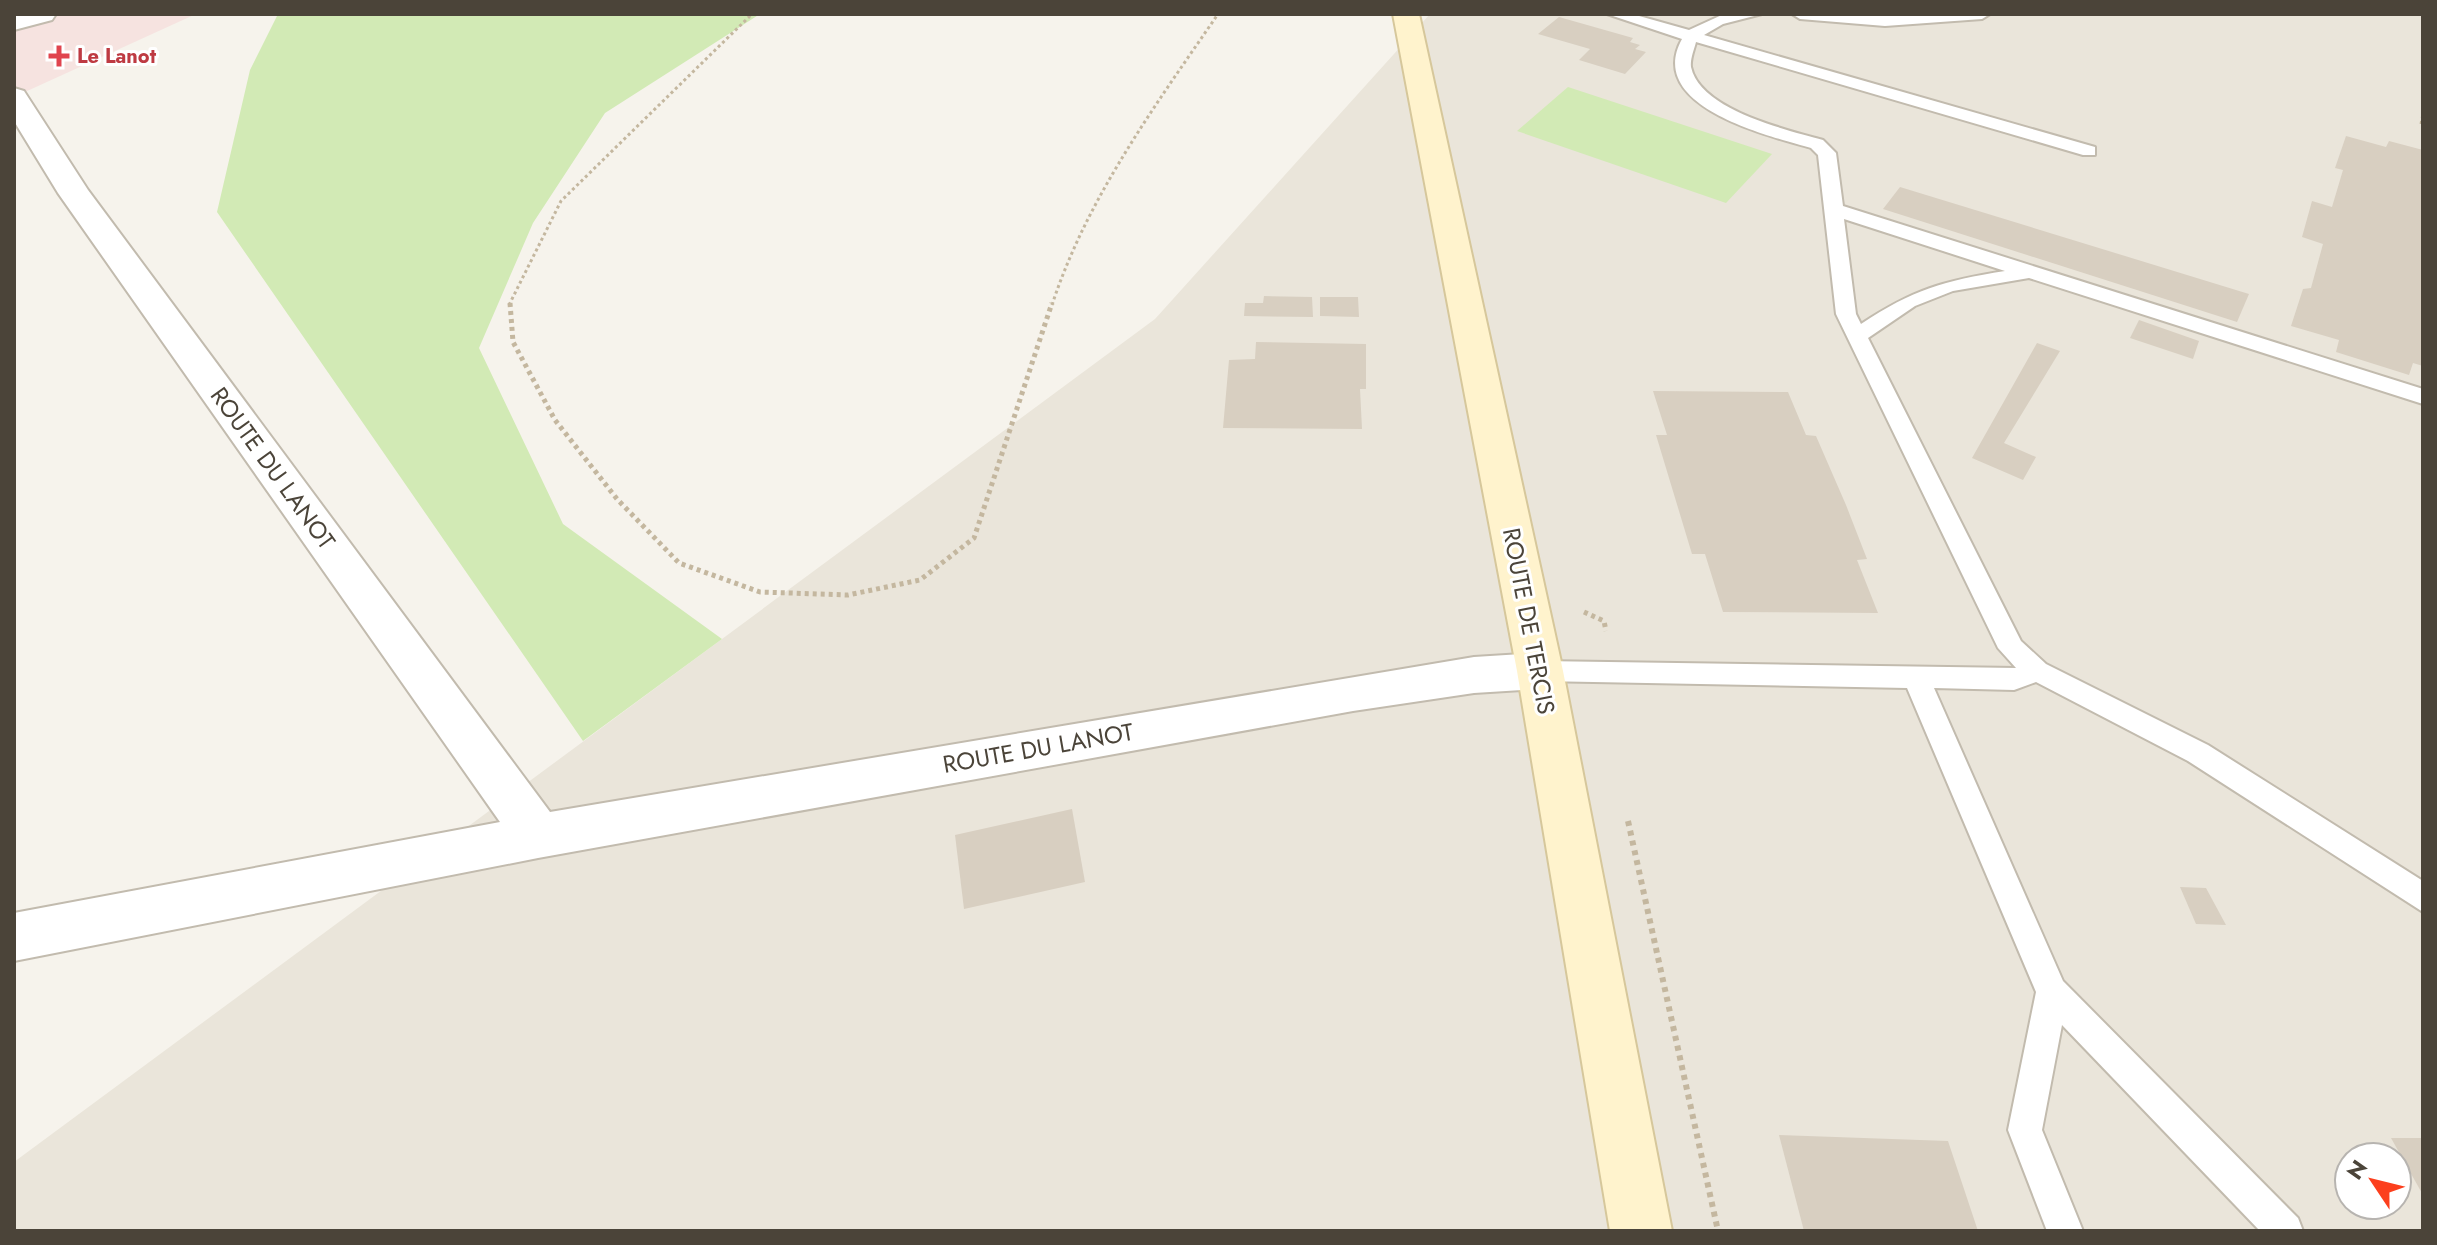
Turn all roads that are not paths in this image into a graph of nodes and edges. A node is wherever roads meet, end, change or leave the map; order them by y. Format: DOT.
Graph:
graph roads {
  1 [pos="43,14"];
  2 [pos="1406,14"];
  3 [pos="1615,14"];
  4 [pos="1754,14"];
  5 [pos="1800,14"];
  6 [pos="1982,14"];
  7 [pos="14,22"];
  8 [pos="1692,36"];
  9 [pos="14,97"];
  10 [pos="2089,151"];
  11 [pos="1835,210"];
  12 [pos="2031,272"];
  13 [pos="1857,336"];
  14 [pos="2423,397"];
  15 [pos="1540,671"];
  16 [pos="2037,671"];
  17 [pos="1915,676"];
  18 [pos="538,836"];
  19 [pos="2423,898"];
  20 [pos="14,937"];
  21 [pos="2052,992"];
  22 [pos="1641,1231"];
  23 [pos="2065,1231"];
  24 [pos="2285,1231"];
  1 -- 7 [label="street"];
  2 -- 15 [label="main road, ROUTE DE TERCIS"];
  3 -- 8 [label="lane"];
  4 -- 8 [label="lane"];
  5 -- 6 [label="lane"];
  8 -- 10 [label="lane"];
  8 -- 11 [label="lane"];
  9 -- 18 [label="street, ROUTE DU LANOT"];
  11 -- 12 [label="lane"];
  11 -- 13 [label="lane"];
  12 -- 13 [label="lane"];
  12 -- 14 [label="lane"];
  13 -- 16 [label="lane"];
  15 -- 17 [label="lane"];
  15 -- 18 [label="street, ROUTE DU LANOT"];
  15 -- 22 [label="main road, ROUTE DE TERCIS"];
  16 -- 17 [label="lane"];
  16 -- 19 [label="lane"];
  17 -- 21 [label="lane"];
  18 -- 20 [label="street, ROUTE DU LANOT"];
  21 -- 23 [label="lane"];
  21 -- 24 [label="lane"];
}
